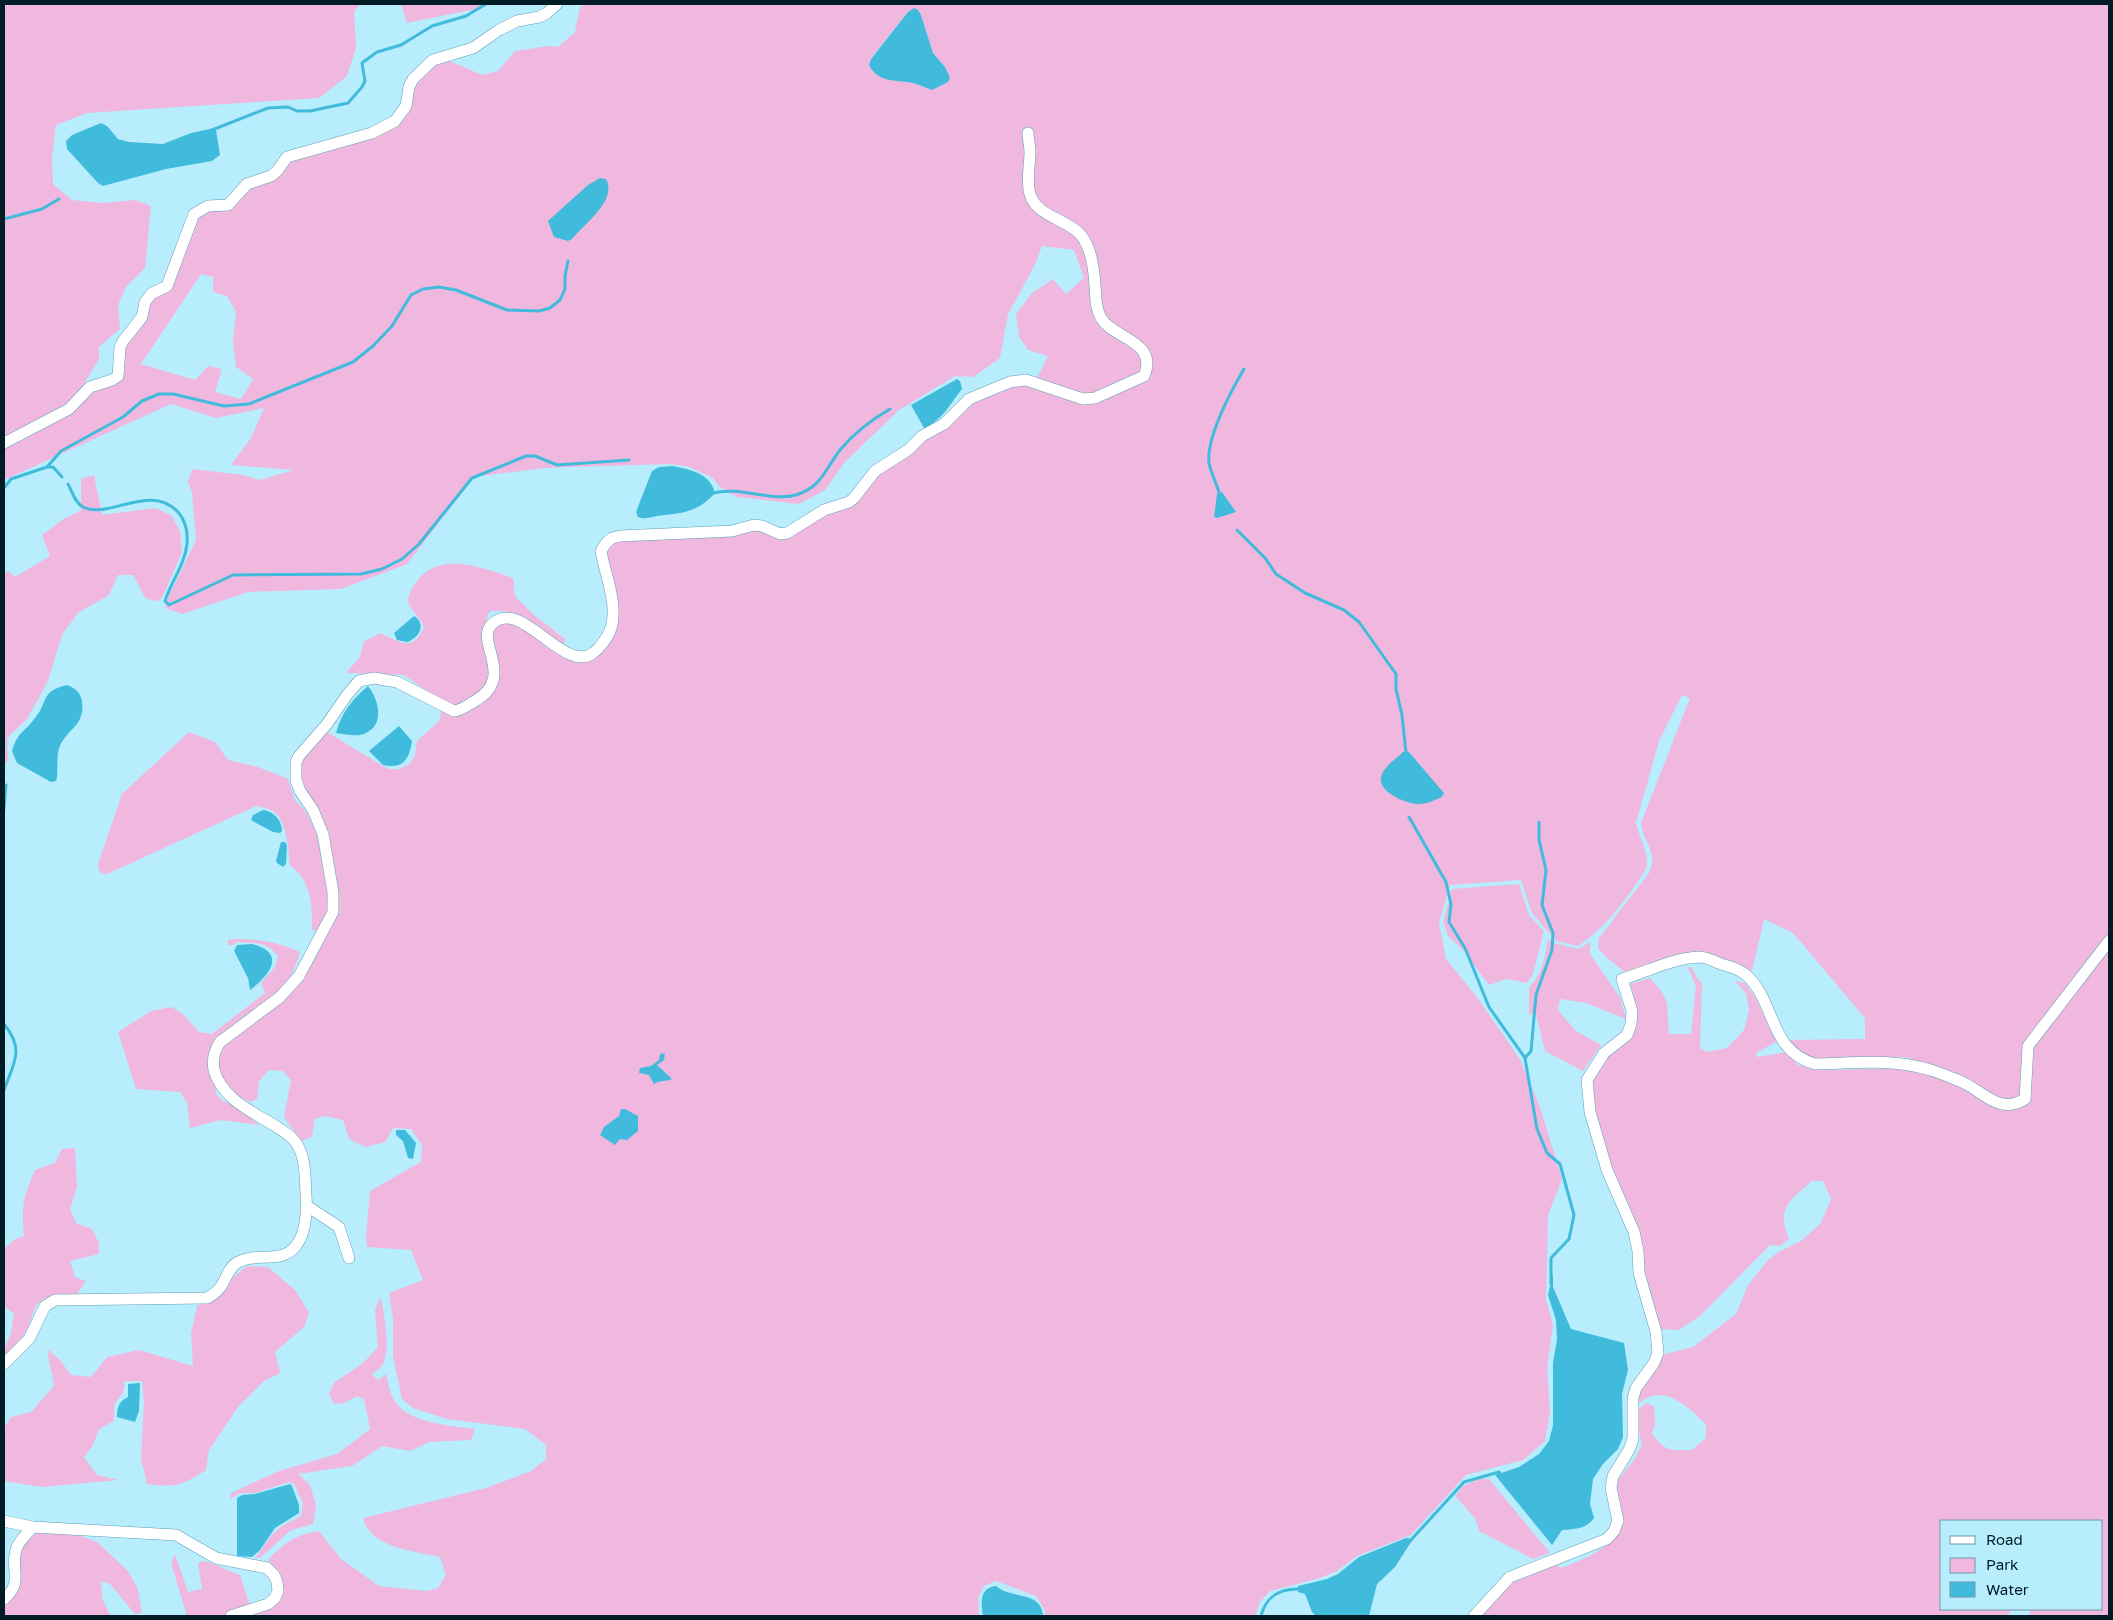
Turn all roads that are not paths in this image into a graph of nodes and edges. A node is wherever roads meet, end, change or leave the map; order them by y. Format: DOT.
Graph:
graph roads {
  1 [pos="556,4"];
  2 [pos="1028,133"];
  3 [pos="4,442"];
  4 [pos="2109,941"];
  5 [pos="306,1206"];
  6 [pos="349,1258"];
  7 [pos="4,1364"];
  8 [pos="4,1521"];
  9 [pos="32,1527"];
  10 [pos="4,1599"];
  11 [pos="231,1616"];
  12 [pos="1474,1616"];
  1 -- 3 [label="street"];
  2 -- 5 [label="street"];
  4 -- 12 [label="street"];
  5 -- 6 [label="street"];
  5 -- 7 [label="street"];
  8 -- 9 [label="street"];
  9 -- 10 [label="street"];
  9 -- 11 [label="street"];
}
